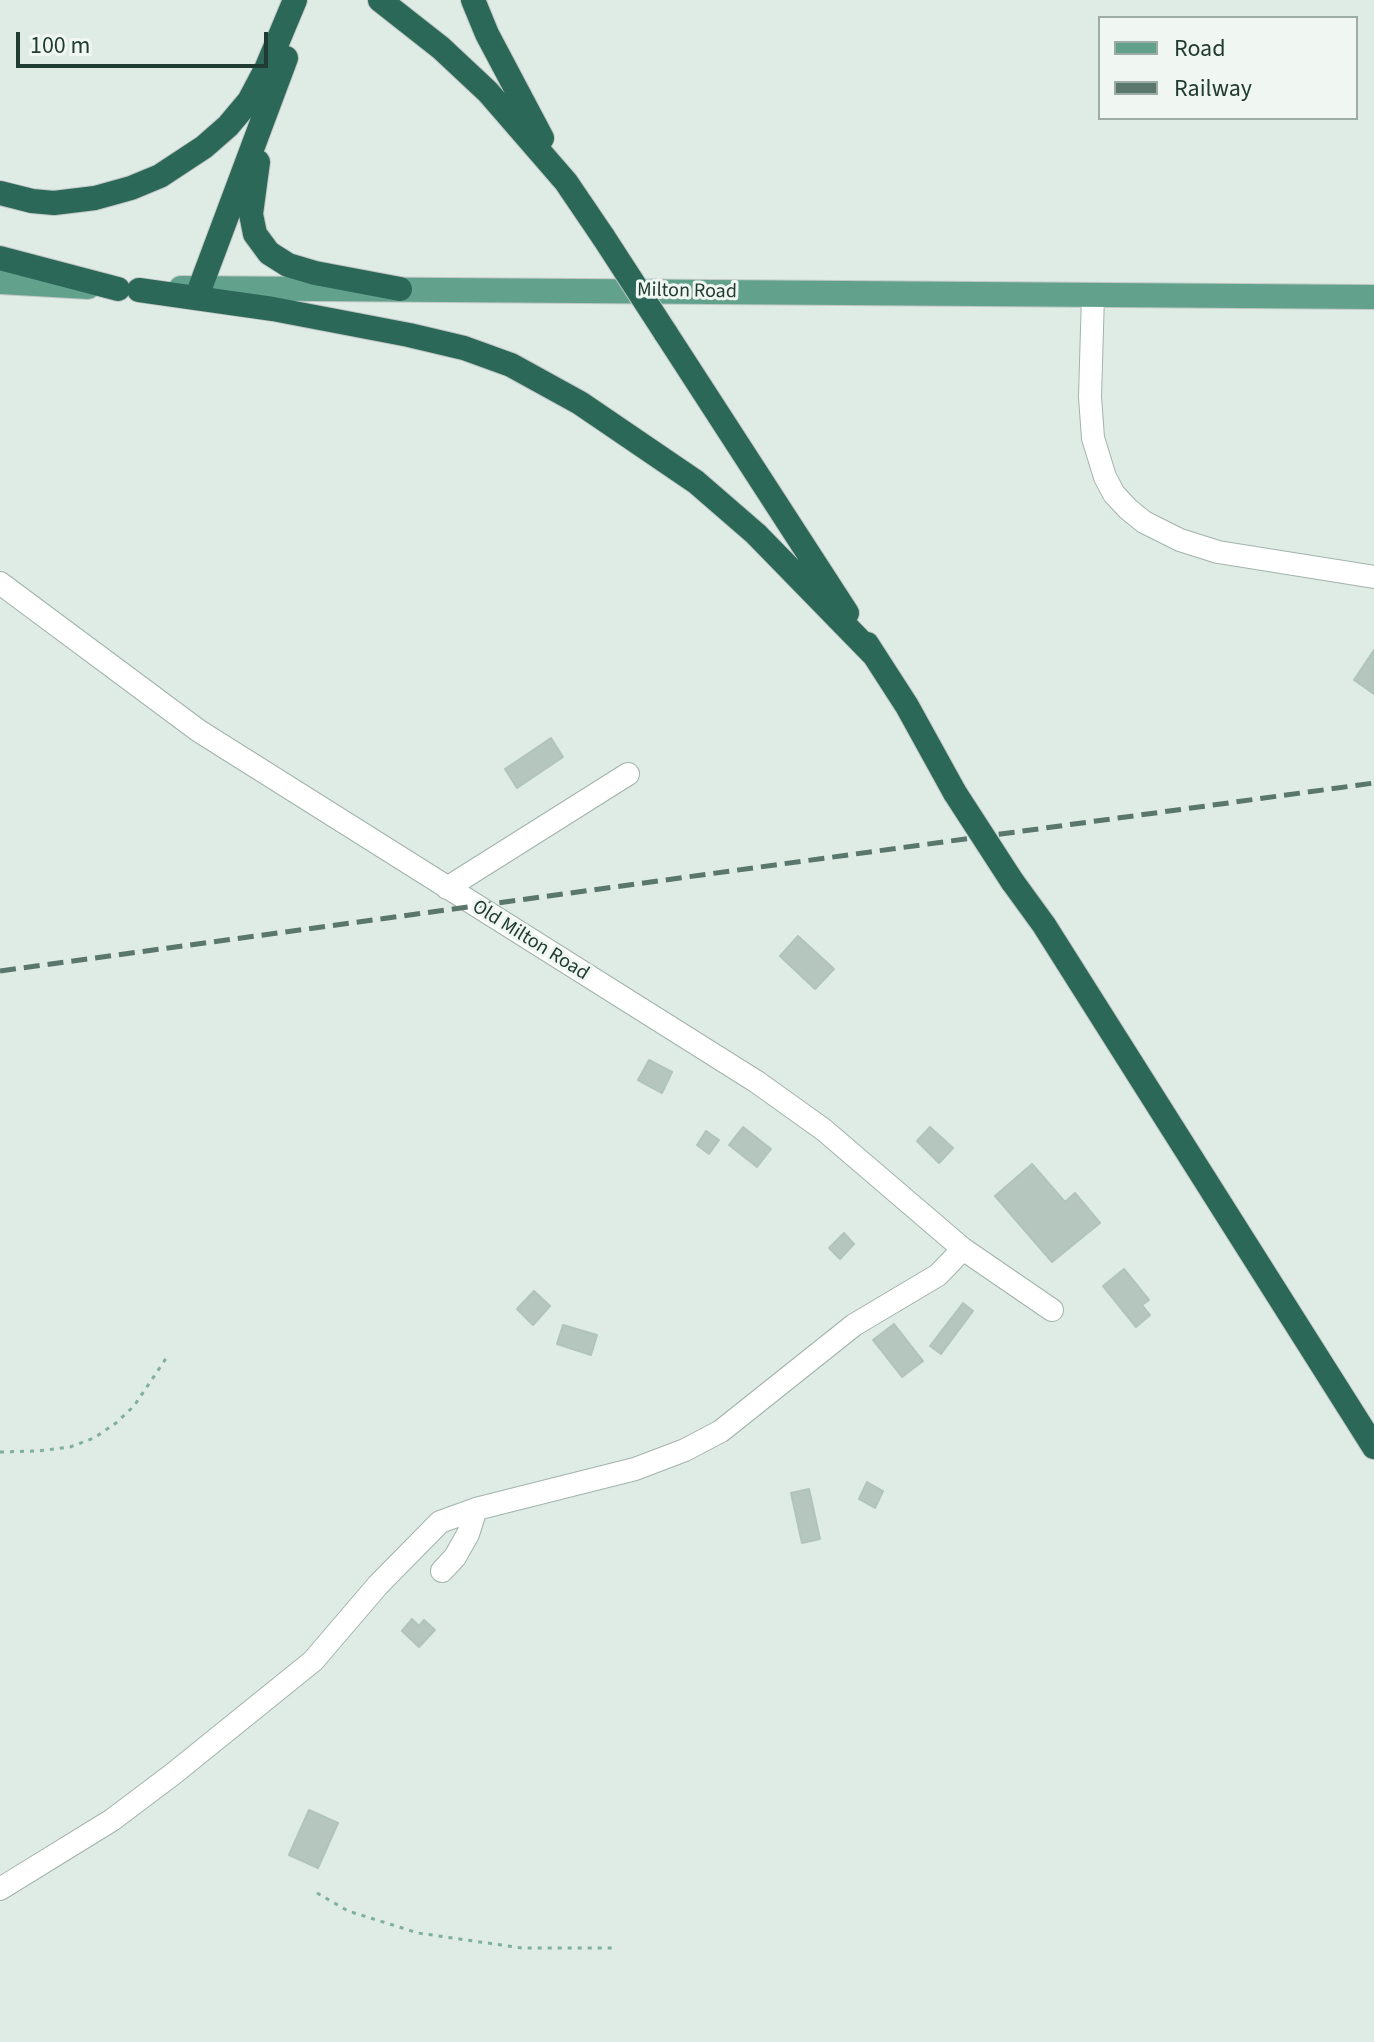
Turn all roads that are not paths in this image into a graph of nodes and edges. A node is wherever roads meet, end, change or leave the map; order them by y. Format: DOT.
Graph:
graph roads {
  1 [pos="295,0"];
  2 [pos="303,0"];
  3 [pos="380,0"];
  4 [pos="473,0"];
  5 [pos="268,111"];
  6 [pos="566,182"];
  7 [pos="0,193"];
  8 [pos="0,258"];
  9 [pos="0,282"];
  10 [pos="200,288"];
  11 [pos="400,289"];
  12 [pos="128,290"];
  13 [pos="1093,295"];
  14 [pos="1374,297"];
  15 [pos="1374,577"];
  16 [pos="0,583"];
  17 [pos="874,655"];
  18 [pos="628,774"];
  19 [pos="447,888"];
  20 [pos="963,1249"];
  21 [pos="1052,1310"];
  22 [pos="1374,1447"];
  23 [pos="476,1509"];
  24 [pos="442,1571"];
  25 [pos="0,1889"];
  1 -- 7 [label="highway"];
  2 -- 5 [label="highway"];
  3 -- 6 [label="highway"];
  4 -- 6 [label="highway"];
  5 -- 10 [label="highway"];
  5 -- 11 [label="highway"];
  6 -- 17 [label="highway, bridge"];
  8 -- 12 [label="highway"];
  9 -- 12 [label="main road, Milton Road"];
  10 -- 11 [label="main road, Milton Road"];
  10 -- 12 [label="main road, Milton Road"];
  11 -- 13 [label="main road, Milton Road"];
  12 -- 17 [label="highway"];
  13 -- 14 [label="main road, Milton Road"];
  13 -- 15 [label="street"];
  16 -- 19 [label="street, Old Milton Road"];
  17 -- 22 [label="highway, bridge"];
  18 -- 19 [label="street"];
  19 -- 20 [label="street, Old Milton Road"];
  20 -- 21 [label="street, Old Milton Road"];
  20 -- 23 [label="street"];
  23 -- 24 [label="street"];
  23 -- 25 [label="street"];
}
